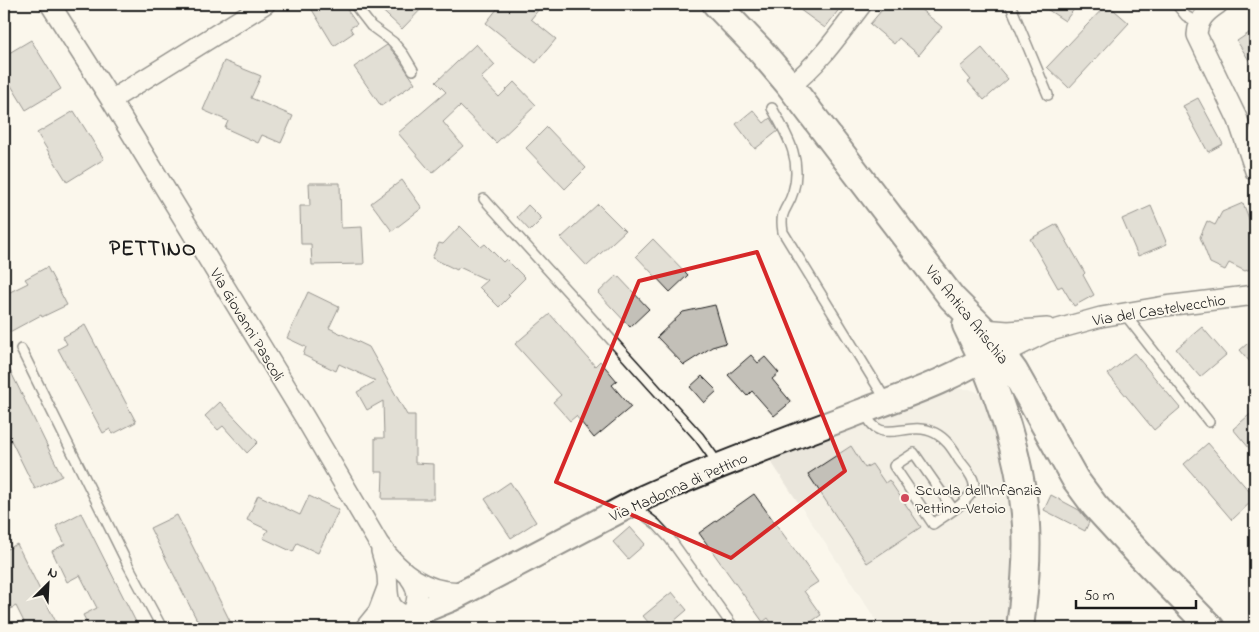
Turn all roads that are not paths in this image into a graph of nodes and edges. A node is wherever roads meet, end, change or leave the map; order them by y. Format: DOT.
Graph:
graph roads {
  1 [pos="50,4"];
  2 [pos="265,4"];
  3 [pos="354,4"];
  4 [pos="716,4"];
  5 [pos="862,4"];
  6 [pos="1010,4"];
  7 [pos="1176,4"];
  8 [pos="1206,11"];
  9 [pos="413,70"];
  10 [pos="790,86"];
  11 [pos="1048,95"];
  12 [pos="111,100"];
  13 [pos="772,108"];
  14 [pos="1255,171"];
  15 [pos="484,199"];
  16 [pos="1255,295"];
  17 [pos="1123,312"];
  18 [pos="1029,335"];
  19 [pos="988,346"];
  20 [pos="21,349"];
  21 [pos="1021,383"];
  22 [pos="887,402"];
  23 [pos="1035,408"];
  24 [pos="865,411"];
  25 [pos="1209,422"];
  26 [pos="1008,425"];
  27 [pos="720,465"];
  28 [pos="631,505"];
  29 [pos="953,509"];
  30 [pos="379,544"];
  31 [pos="410,578"];
  32 [pos="387,588"];
  33 [pos="466,591"];
  34 [pos="410,617"];
  35 [pos="162,628"];
  36 [pos="365,628"];
  37 [pos="380,628"];
  38 [pos="734,628"];
  39 [pos="1020,628"];
  40 [pos="1212,628"];
  1 -- 12 [label="street, Via Giovanni Pascoli"];
  2 -- 12 [label="street"];
  3 -- 9 [label="lane"];
  4 -- 10 [label="main road, Via Antica Arischia"];
  5 -- 10 [label="street"];
  6 -- 11 [label="lane"];
  7 -- 8 [label="lane"];
  8 -- 14 [label="street"];
  10 -- 19 [label="main road, Via Antica Arischia"];
  12 -- 30 [label="street, Via Giovanni Pascoli"];
  13 -- 22 [label="lane"];
  15 -- 27 [label="lane"];
  16 -- 17 [label="street, Via del Castelvecchio"];
  17 -- 18 [label="street, Via del Castelvecchio"];
  17 -- 25 [label="lane"];
  18 -- 19 [label="street, Via del Castelvecchio"];
  18 -- 19 [label="street, Via del Castelvecchio"];
  18 -- 21 [label="street"];
  19 -- 21 [label="main road, Via Antica Arischia"];
  19 -- 22 [label="street, Via Madonna di Pettino"];
  19 -- 26 [label="main road"];
  20 -- 35 [label="lane"];
  21 -- 23 [label="main road, Via Antica Arischia"];
  22 -- 24 [label="street, Via Madonna di Pettino"];
  23 -- 26 [label="main road"];
  23 -- 40 [label="main road, Via Antica Arischia"];
  24 -- 27 [label="street, Via Madonna di Pettino"];
  24 -- 29 [label="lane"];
  26 -- 39 [label="main road"];
  27 -- 28 [label="street, Via Madonna di Pettino"];
  28 -- 33 [label="street, Via Madonna di Pettino"];
  28 -- 38 [label="lane"];
  29 -- 29 [label="lane"];
  30 -- 31 [label="street, Via Giovanni Pascoli"];
  30 -- 32 [label="street, Via Giovanni Pascoli"];
  31 -- 33 [label="street, Via Giovanni Pascoli"];
  31 -- 34 [label="street, Via Giovanni Pascoli"];
  32 -- 34 [label="street, Via Giovanni Pascoli"];
  32 -- 36 [label="street, Via Giovanni Pascoli"];
  33 -- 34 [label="street, Via Madonna di Pettino"];
  34 -- 37 [label="street, Via Madonna di Pettino"];
}
